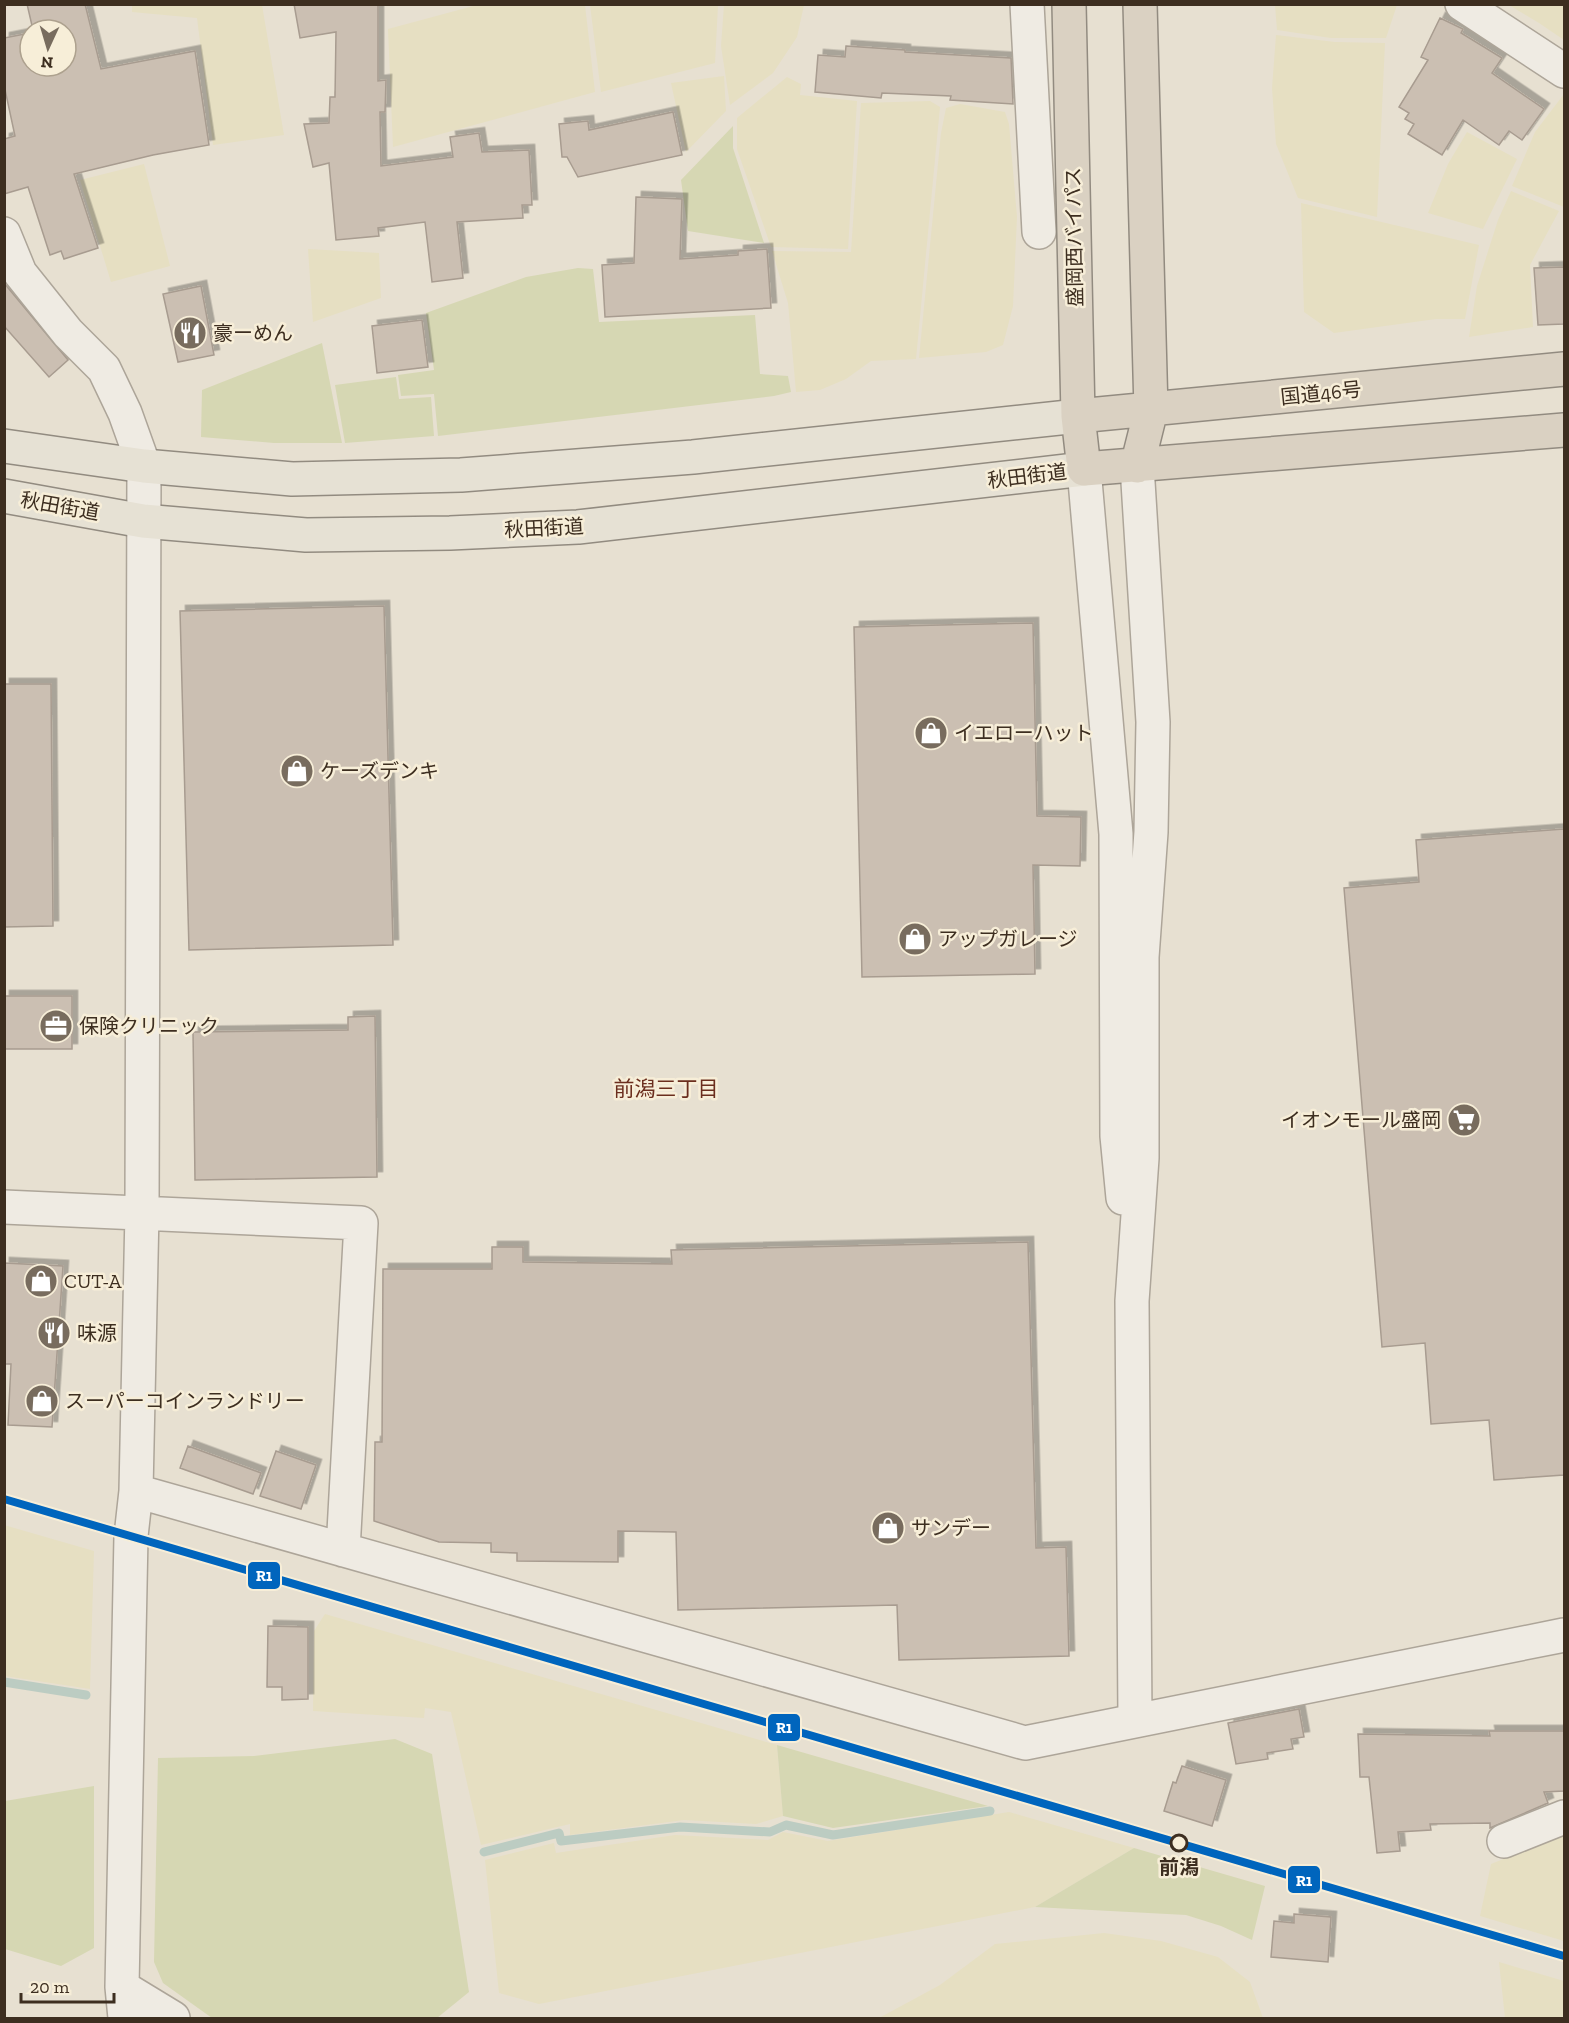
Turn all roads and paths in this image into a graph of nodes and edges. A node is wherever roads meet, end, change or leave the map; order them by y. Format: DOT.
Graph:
graph roads {
  1 [pos="1027,4"];
  2 [pos="1069,4"];
  3 [pos="1140,4"];
  4 [pos="1462,4"];
  5 [pos="1564,71"];
  6 [pos="1039,232"];
  7 [pos="4,234"];
  8 [pos="1564,369"];
  9 [pos="1151,410"];
  10 [pos="1078,416"];
  11 [pos="1564,430"];
  12 [pos="4,446"];
  13 [pos="144,466"];
  14 [pos="1137,466"];
  15 [pos="1084,469"];
  16 [pos="4,496"];
  17 [pos="142,521"];
  18 [pos="4,1207"];
  19 [pos="142,1212"];
  20 [pos="1132,1301"];
  21 [pos="136,1491"];
  22 [pos="343,1550"];
  23 [pos="1564,1635"];
  24 [pos="1135,1720"];
  25 [pos="1564,1817"];
  26 [pos="1504,1841"];
  27 [pos="122,1987"];
  28 [pos="125,2019"];
  29 [pos="173,2019"];
  1 -- 6 [label="street"];
  2 -- 10 [label="highway, 盛岡西バイパス"];
  3 -- 9 [label="highway"];
  4 -- 5 [label="street"];
  7 -- 13 [label="street"];
  8 -- 9 [label="highway, 国道46号"];
  9 -- 10 [label="highway, 国道46号"];
  9 -- 14 [label="highway"];
  10 -- 13 [label="main road"];
  10 -- 15 [label="highway, 盛岡西バイパス"];
  11 -- 14 [label="highway"];
  12 -- 13 [label="main road"];
  13 -- 17 [label="street"];
  14 -- 15 [label="highway"];
  14 -- 20 [label="street"];
  15 -- 17 [label="main road, 秋田街道"];
  15 -- 20 [label="street"];
  16 -- 17 [label="main road, 秋田街道"];
  17 -- 19 [label="street"];
  18 -- 19 [label="street"];
  19 -- 21 [label="street"];
  19 -- 22 [label="street"];
  20 -- 24 [label="street"];
  21 -- 22 [label="street"];
  21 -- 27 [label="street"];
  22 -- 24 [label="street"];
  23 -- 24 [label="street"];
  25 -- 26 [label="street"];
  27 -- 28 [label="street"];
  27 -- 29 [label="street"];
}
